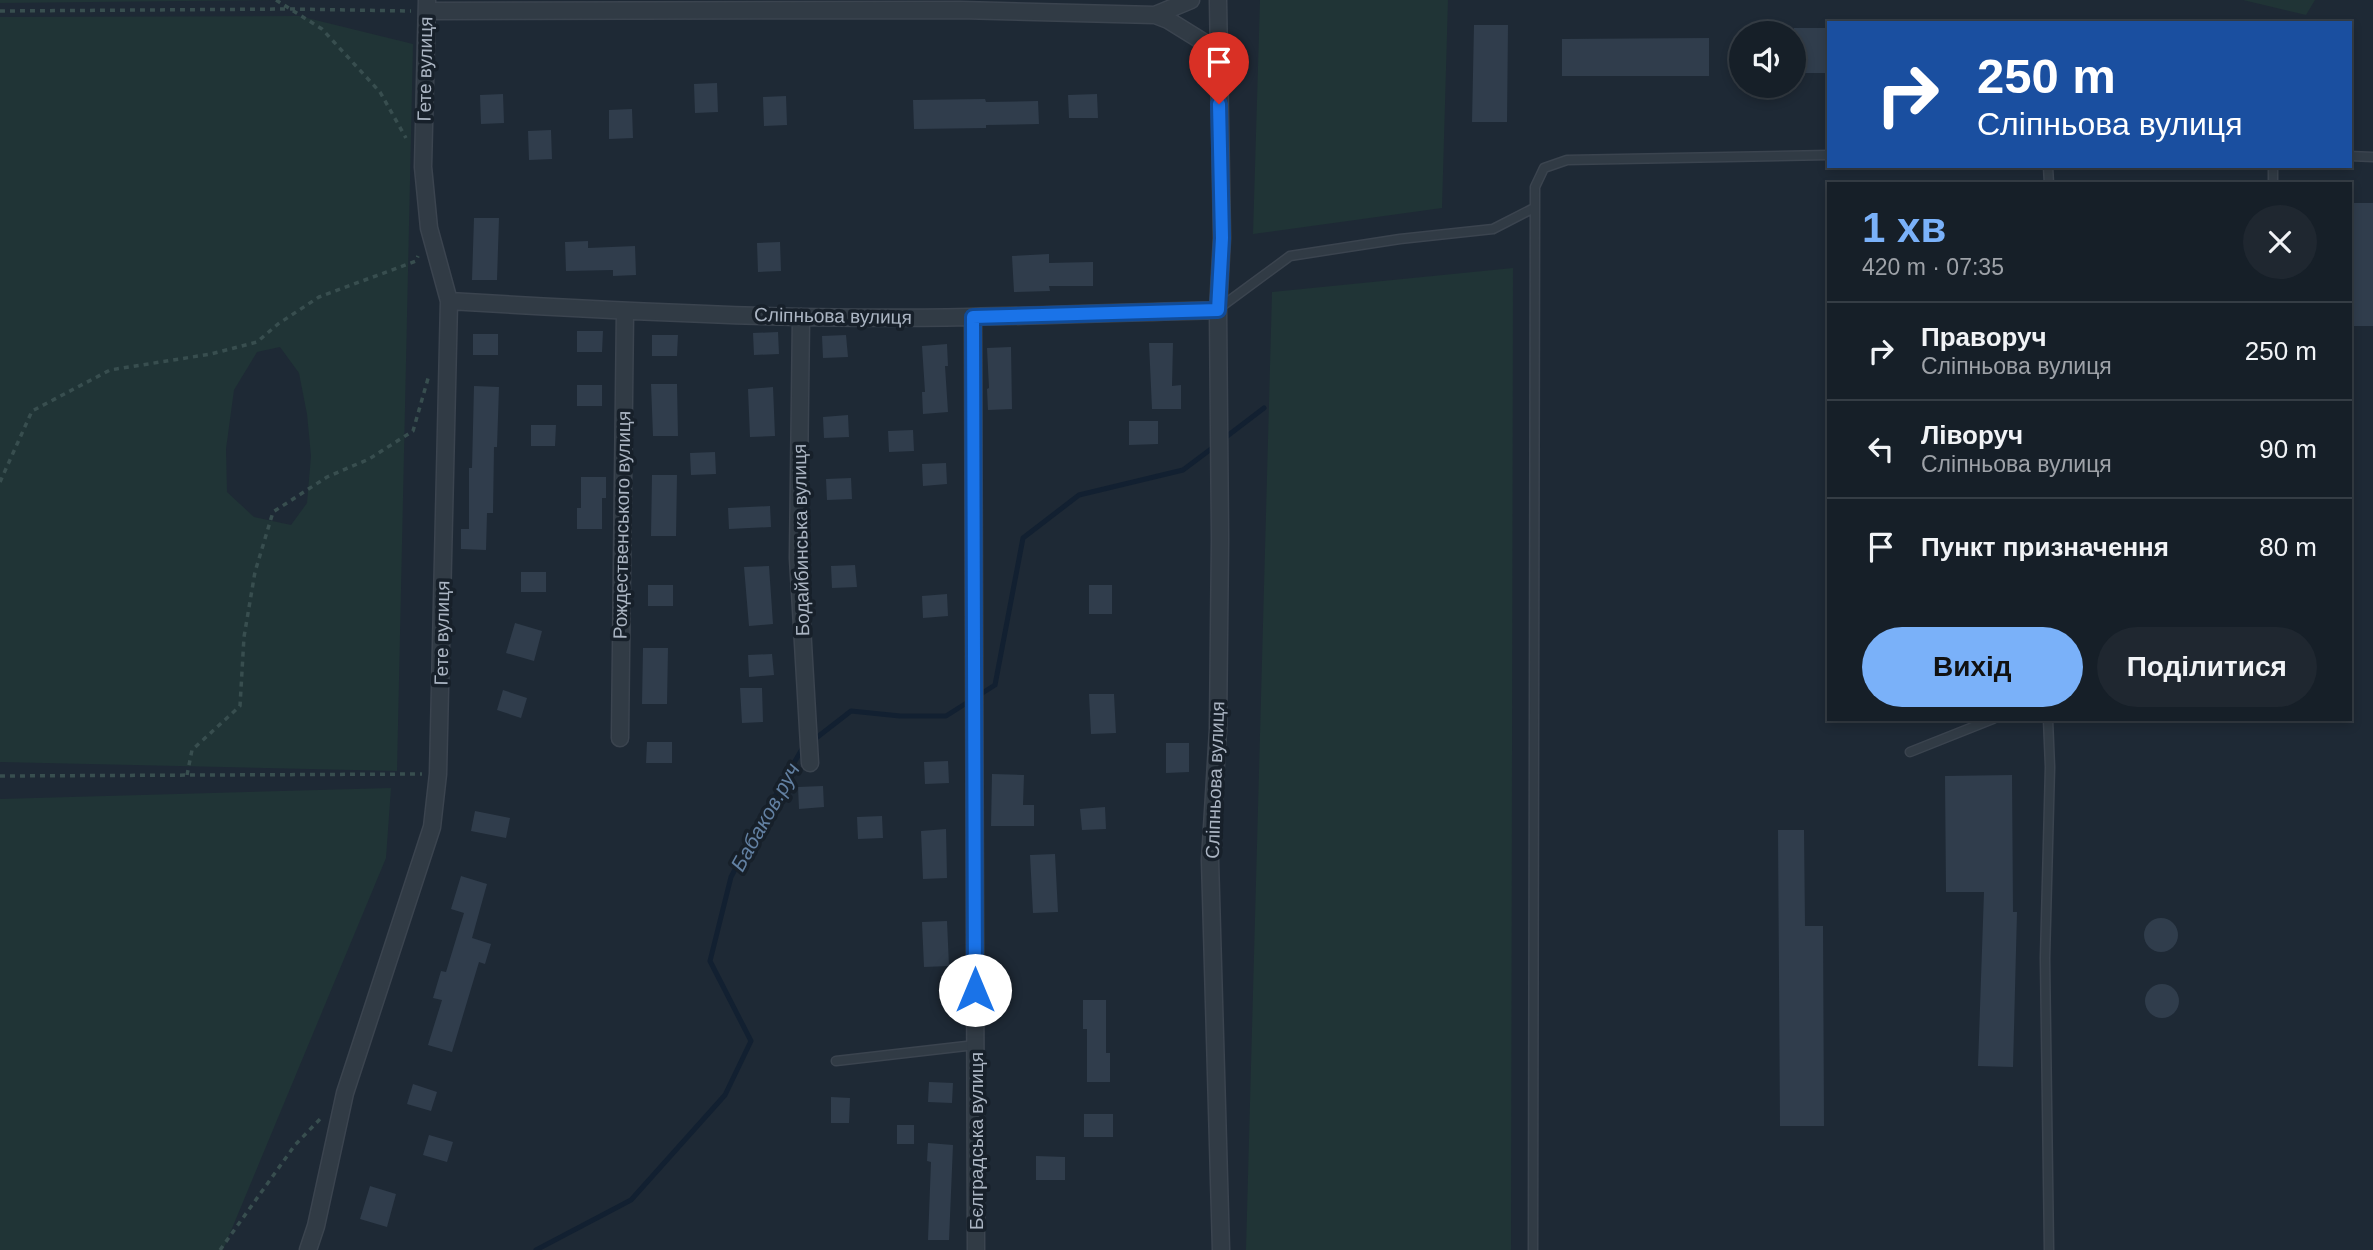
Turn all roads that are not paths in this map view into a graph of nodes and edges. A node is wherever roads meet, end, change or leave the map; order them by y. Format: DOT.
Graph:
graph roads {
  1 [pos="1191,0"];
  2 [pos="1218,0"];
  3 [pos="427,6"];
  4 [pos="1155,15"];
  5 [pos="1218,51"];
  6 [pos="1827,155"];
  7 [pos="2352,156"];
  8 [pos="2373,157"];
  9 [pos="1534,208"];
  10 [pos="450,301"];
  11 [pos="1218,310"];
  12 [pos="625,311"];
  13 [pos="801,317"];
  14 [pos="973,317"];
  15 [pos="1988,721"];
  16 [pos="2048,721"];
  17 [pos="620,738"];
  18 [pos="1910,752"];
  19 [pos="810,763"];
  20 [pos="975,1045"];
  21 [pos="836,1061"];
  22 [pos="308,1250"];
  23 [pos="976,1250"];
  24 [pos="1221,1250"];
  25 [pos="1533,1250"];
  26 [pos="2049,1250"];
  1 -- 4 [label="street"];
  2 -- 5 [label="street, Сліпньова вулиця"];
  3 -- 4 [label="street"];
  3 -- 10 [label="street, Гете вулиця"];
  4 -- 5 [label="street"];
  5 -- 11 [label="street, Сліпньова вулиця"];
  6 -- 9 [label="lane"];
  7 -- 8 [label="lane"];
  9 -- 11 [label="lane"];
  9 -- 25 [label="lane"];
  10 -- 12 [label="street, Сліпньова вулиця"];
  10 -- 22 [label="street, Гете вулиця"];
  11 -- 14 [label="street, Сліпньова вулиця"];
  11 -- 24 [label="street, Сліпньова вулиця"];
  12 -- 13 [label="street, Сліпньова вулиця"];
  12 -- 17 [label="street, Рождественського вулиця"];
  13 -- 14 [label="street, Сліпньова вулиця"];
  13 -- 19 [label="street, Бодайбинська вулиця"];
  14 -- 20 [label="street, Бєлградська вулиця"];
  15 -- 18 [label="lane"];
  16 -- 26 [label="lane"];
  20 -- 21 [label="lane"];
  20 -- 23 [label="street, Бєлградська вулиця"];
}
